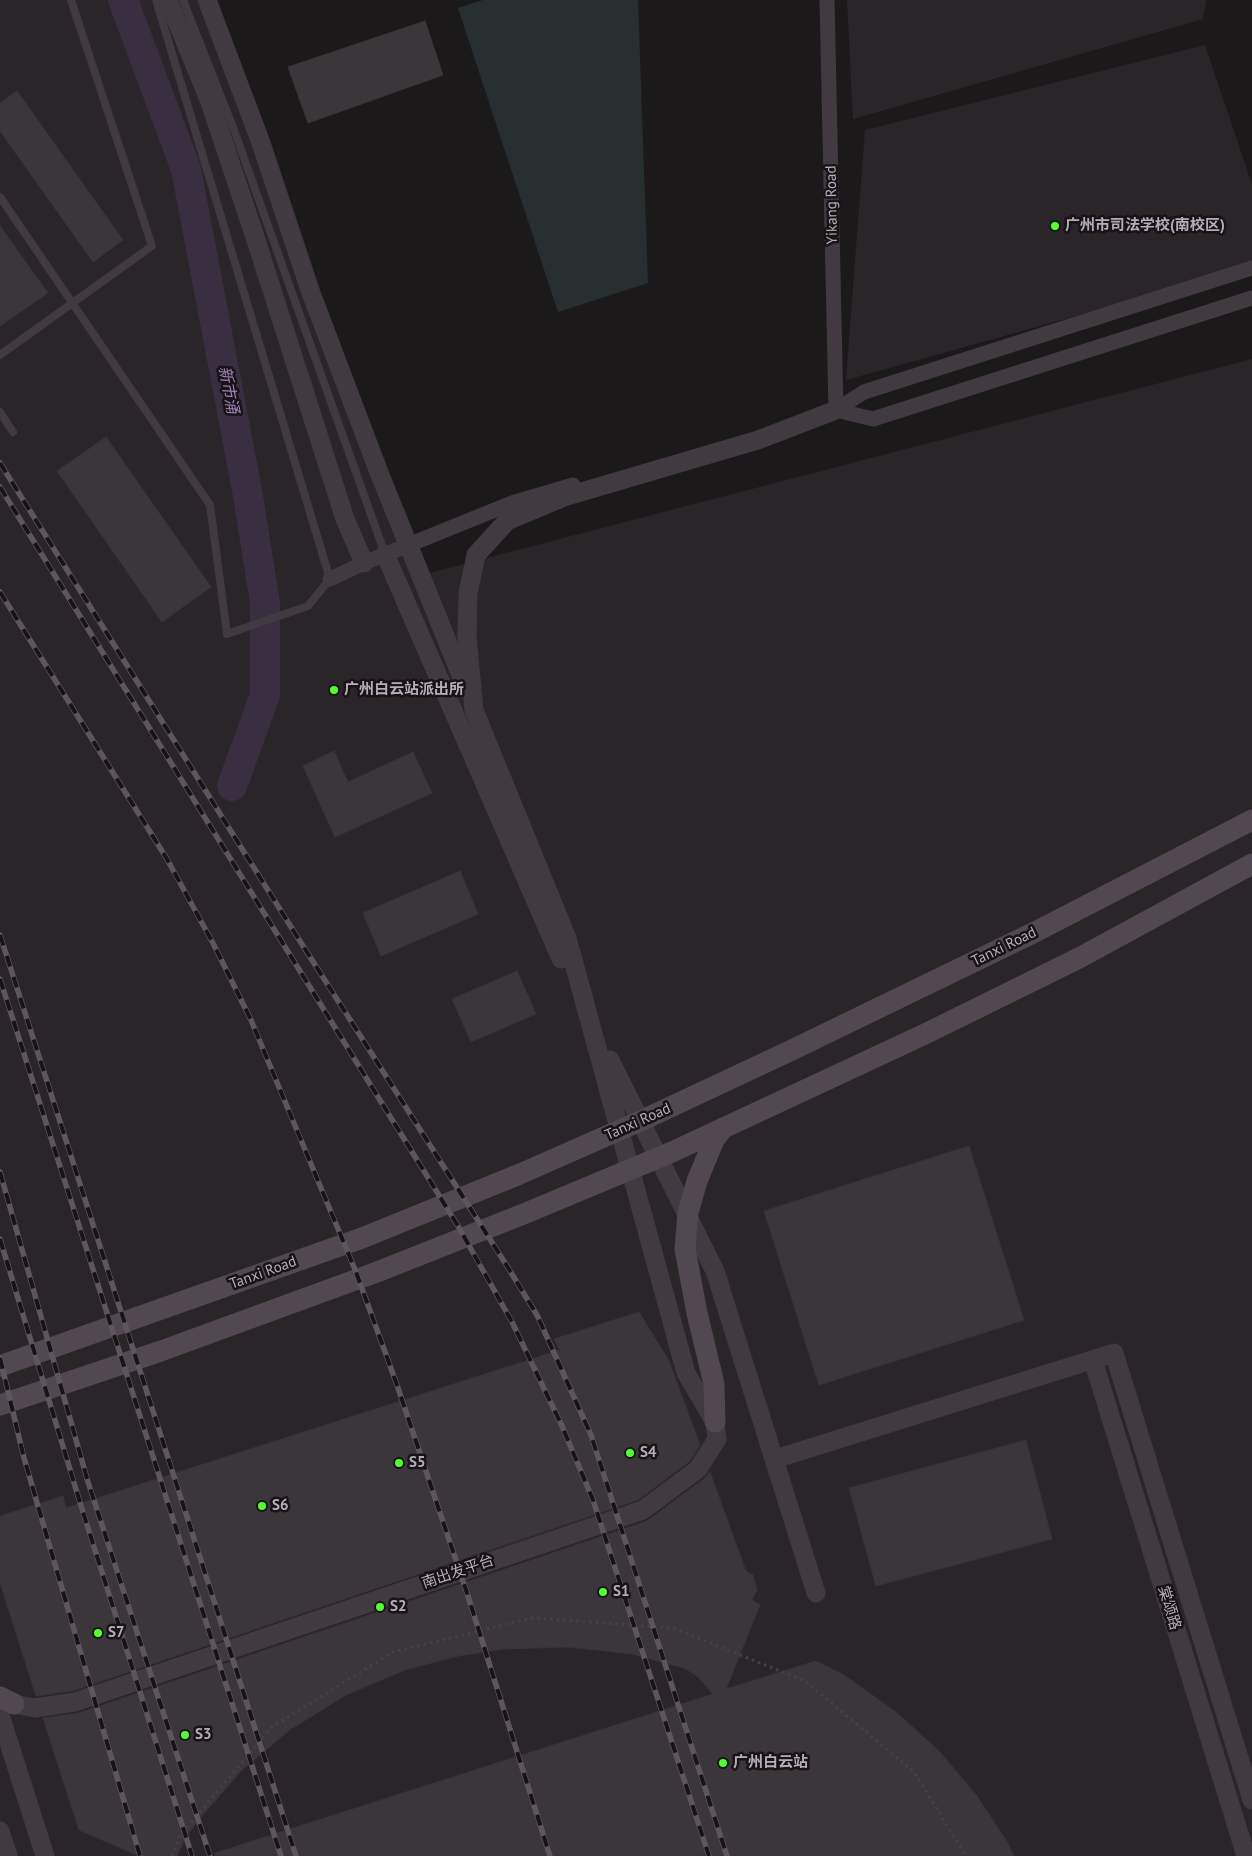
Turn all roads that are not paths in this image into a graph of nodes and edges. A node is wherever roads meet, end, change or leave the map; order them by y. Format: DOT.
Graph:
graph roads {
  1 [pos="71,0"];
  2 [pos="156,0"];
  3 [pos="168,0"];
  4 [pos="183,0"];
  5 [pos="206,0"];
  6 [pos="827,0"];
  7 [pos="0,197"];
  8 [pos="1252,268"];
  9 [pos="1252,298"];
  10 [pos="72,303"];
  11 [pos="0,355"];
  12 [pos="836,410"];
  13 [pos="0,412"];
  14 [pos="13,432"];
  15 [pos="385,554"];
  16 [pos="364,562"];
  17 [pos="330,579"];
  18 [pos="474,710"];
  19 [pos="1252,820"];
  20 [pos="1252,848"];
  21 [pos="1252,864"];
  22 [pos="1093,1360"];
  23 [pos="0,1366"];
  24 [pos="0,1405"];
  25 [pos="715,1422"];
  26 [pos="775,1459"];
  27 [pos="816,1593"];
  28 [pos="3,1704"];
  29 [pos="1252,1800"];
  30 [pos="0,1831"];
  31 [pos="8,1856"];
  32 [pos="45,1856"];
  33 [pos="1246,1856"];
  1 -- 10 [label="lane"];
  2 -- 17 [label="lane"];
  3 -- 16 [label="street"];
  4 -- 15 [label="lane"];
  5 -- 18 [label="street"];
  6 -- 12 [label="street, Yikang Road"];
  7 -- 10 [label="lane"];
  8 -- 12 [label="street"];
  9 -- 12 [label="street"];
  10 -- 11 [label="lane"];
  10 -- 17 [label="lane"];
  12 -- 15 [label="street"];
  12 -- 18 [label="street"];
  13 -- 14 [label="lane"];
  15 -- 16 [label="street"];
  15 -- 26 [label="street"];
  16 -- 17 [label="street"];
  18 -- 25 [label="street"];
  19 -- 23 [label="main road, Tanxi Road"];
  20 -- 25 [label="main road"];
  21 -- 24 [label="main road"];
  22 -- 26 [label="street"];
  22 -- 29 [label="street, 棠颂路"];
  22 -- 33 [label="street, 棠颂路"];
  25 -- 28 [label="street, 南出发平台"];
  26 -- 27 [label="street"];
  28 -- 32 [label="street"];
  30 -- 31 [label="street"];
}
